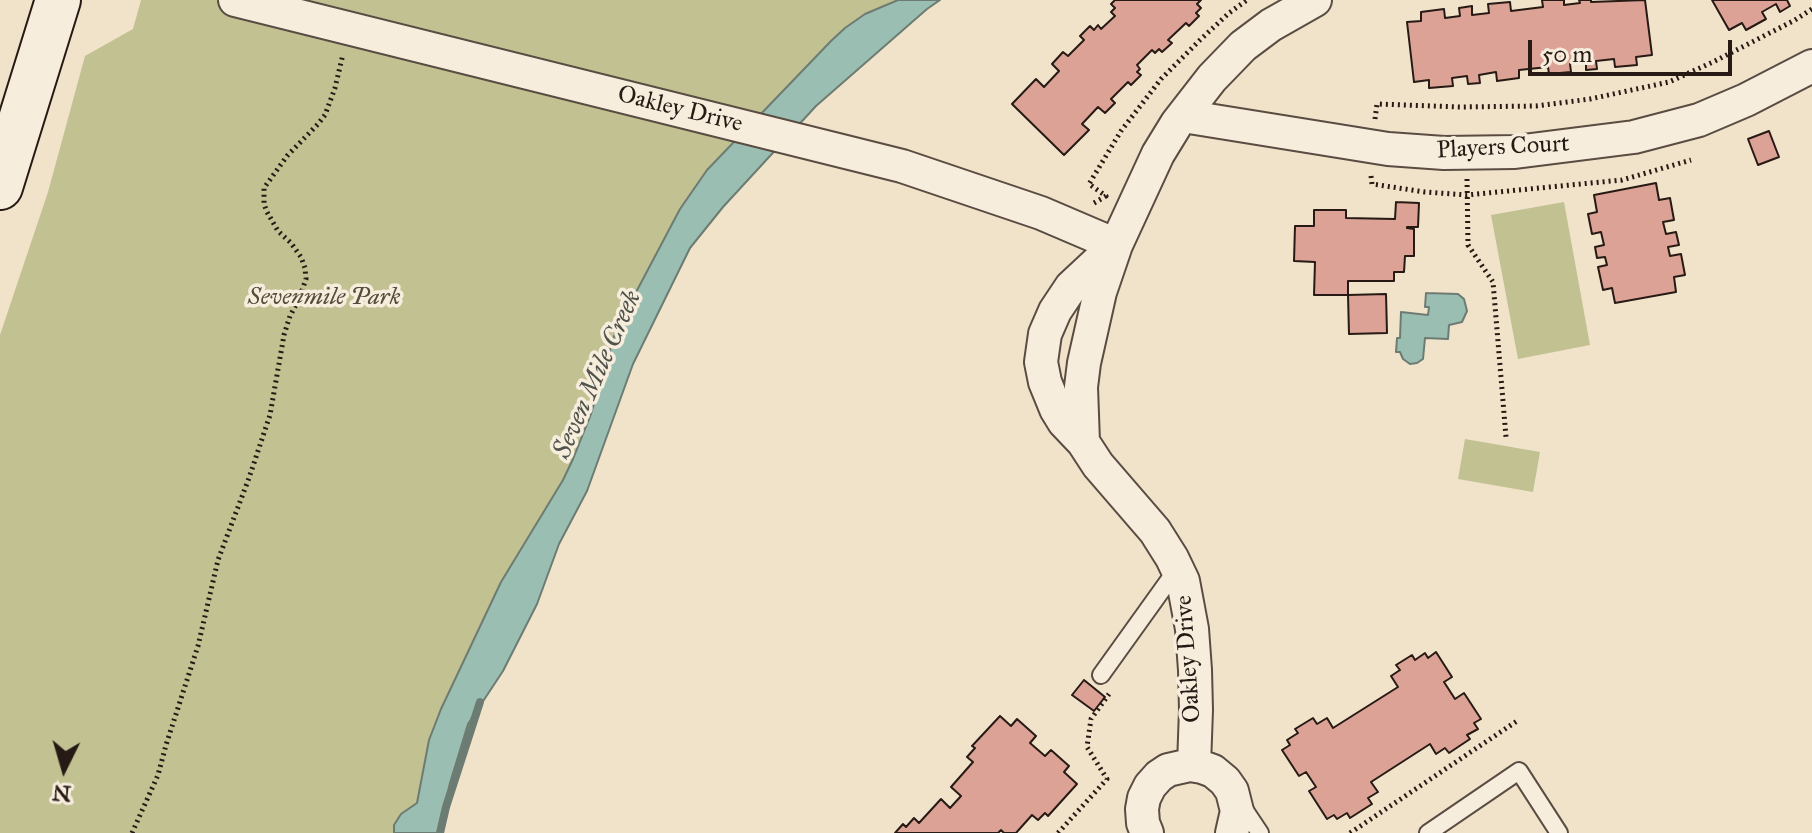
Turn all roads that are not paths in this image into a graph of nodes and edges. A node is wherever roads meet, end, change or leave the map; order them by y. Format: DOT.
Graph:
graph roads {
  1 [pos="58,0"];
  2 [pos="235,0"];
  3 [pos="1315,0"];
  4 [pos="1812,66"];
  5 [pos="1183,116"];
  6 [pos="0,187"];
  7 [pos="1116,245"];
  8 [pos="1083,442"];
  9 [pos="1177,569"];
  10 [pos="1101,675"];
  11 [pos="1194,765"];
  12 [pos="1232,792"];
  13 [pos="1147,833"];
  14 [pos="1232,833"];
  15 [pos="1260,833"];
  16 [pos="1428,833"];
  17 [pos="1559,833"];
  1 -- 6 [label="main road"];
  2 -- 7 [label="street, Oakley Drive"];
  3 -- 5 [label="street"];
  4 -- 5 [label="street, Players Court"];
  5 -- 7 [label="street"];
  7 -- 8 [label="street"];
  7 -- 8 [label="street, Oakley Drive"];
  8 -- 9 [label="street, Oakley Drive"];
  9 -- 10 [label="lane"];
  9 -- 11 [label="street, Oakley Drive"];
  11 -- 12 [label="street"];
  11 -- 13 [label="street"];
  12 -- 14 [label="street"];
  12 -- 15 [label="lane"];
  16 -- 17 [label="lane"];
}
